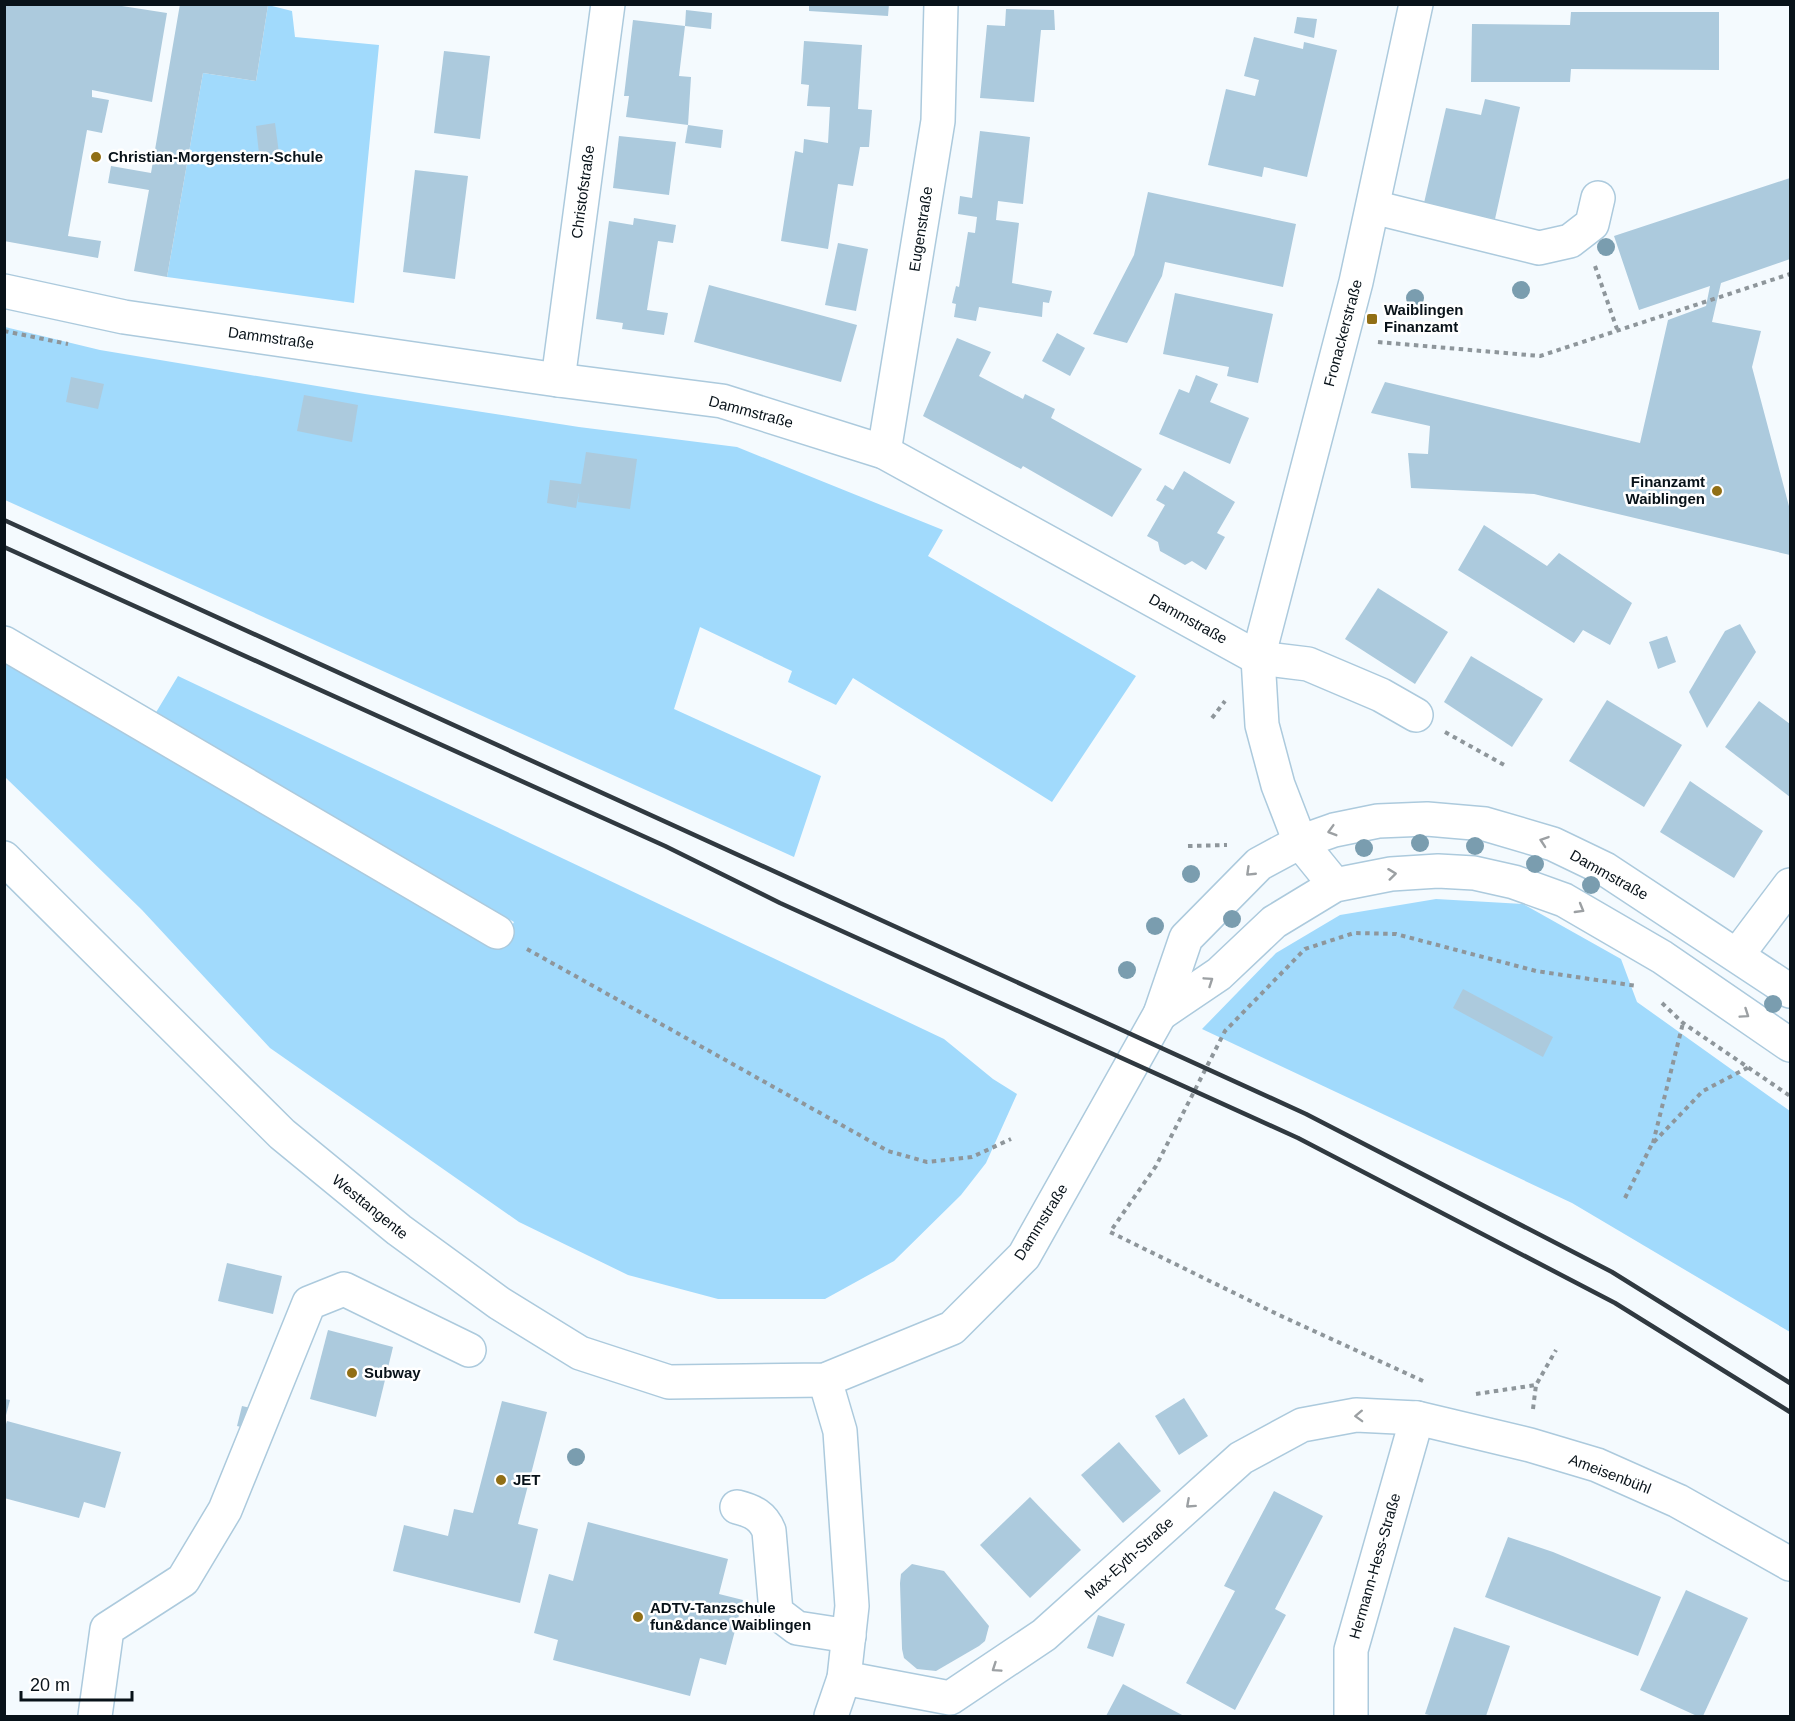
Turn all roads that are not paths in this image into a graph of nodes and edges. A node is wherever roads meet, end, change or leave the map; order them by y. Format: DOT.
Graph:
graph roads {
  1 [pos="608,4"];
  2 [pos="941,4"];
  3 [pos="1416,4"];
  4 [pos="1598,198"];
  5 [pos="1373,207"];
  6 [pos="4,291"];
  7 [pos="558,380"];
  8 [pos="884,452"];
  9 [pos="4,644"];
  10 [pos="1258,658"];
  11 [pos="1416,715"];
  12 [pos="1300,842"];
  13 [pos="4,858"];
  14 [pos="1335,885"];
  15 [pos="1791,885"];
  16 [pos="497,933"];
  17 [pos="1737,954"];
  18 [pos="1791,991"];
  19 [pos="1160,1014"];
  20 [pos="1791,1045"];
  21 [pos="469,1350"];
  22 [pos="825,1380"];
  23 [pos="1417,1418"];
  24 [pos="737,1507"];
  25 [pos="1791,1564"];
  26 [pos="849,1636"];
  27 [pos="844,1678"];
  28 [pos="95,1716"];
  29 [pos="831,1716"];
  30 [pos="1350,1716"];
  1 -- 7 [label="street, Christofstraße"];
  2 -- 8 [label="street, Eugenstraße"];
  3 -- 5 [label="street, Fronackerstraße"];
  4 -- 5 [label="street"];
  5 -- 10 [label="street, Fronackerstraße"];
  6 -- 7 [label="street, Dammstraße"];
  7 -- 8 [label="street, Dammstraße"];
  8 -- 10 [label="street, Dammstraße"];
  9 -- 16 [label="street"];
  10 -- 11 [label="street"];
  10 -- 12 [label="street"];
  12 -- 14 [label="street"];
  17 -- 12 [label="street, Dammstraße, one-way"];
  12 -- 19 [label="street, Dammstraße, one-way"];
  13 -- 22 [label="street, Westtangente"];
  19 -- 14 [label="street, Dammstraße, one-way"];
  14 -- 20 [label="street, Dammstraße, one-way"];
  15 -- 17 [label="street"];
  17 -- 18 [label="street, Dammstraße"];
  19 -- 22 [label="street, Dammstraße"];
  21 -- 28 [label="street"];
  22 -- 26 [label="street"];
  23 -- 25 [label="street, Ameisenbühl"];
  23 -- 27 [label="street, Max-Eyth-Straße, one-way"];
  23 -- 30 [label="street, Hermann-Hess-Straße"];
  24 -- 26 [label="street"];
  26 -- 27 [label="street"];
  27 -- 29 [label="street"];
}
